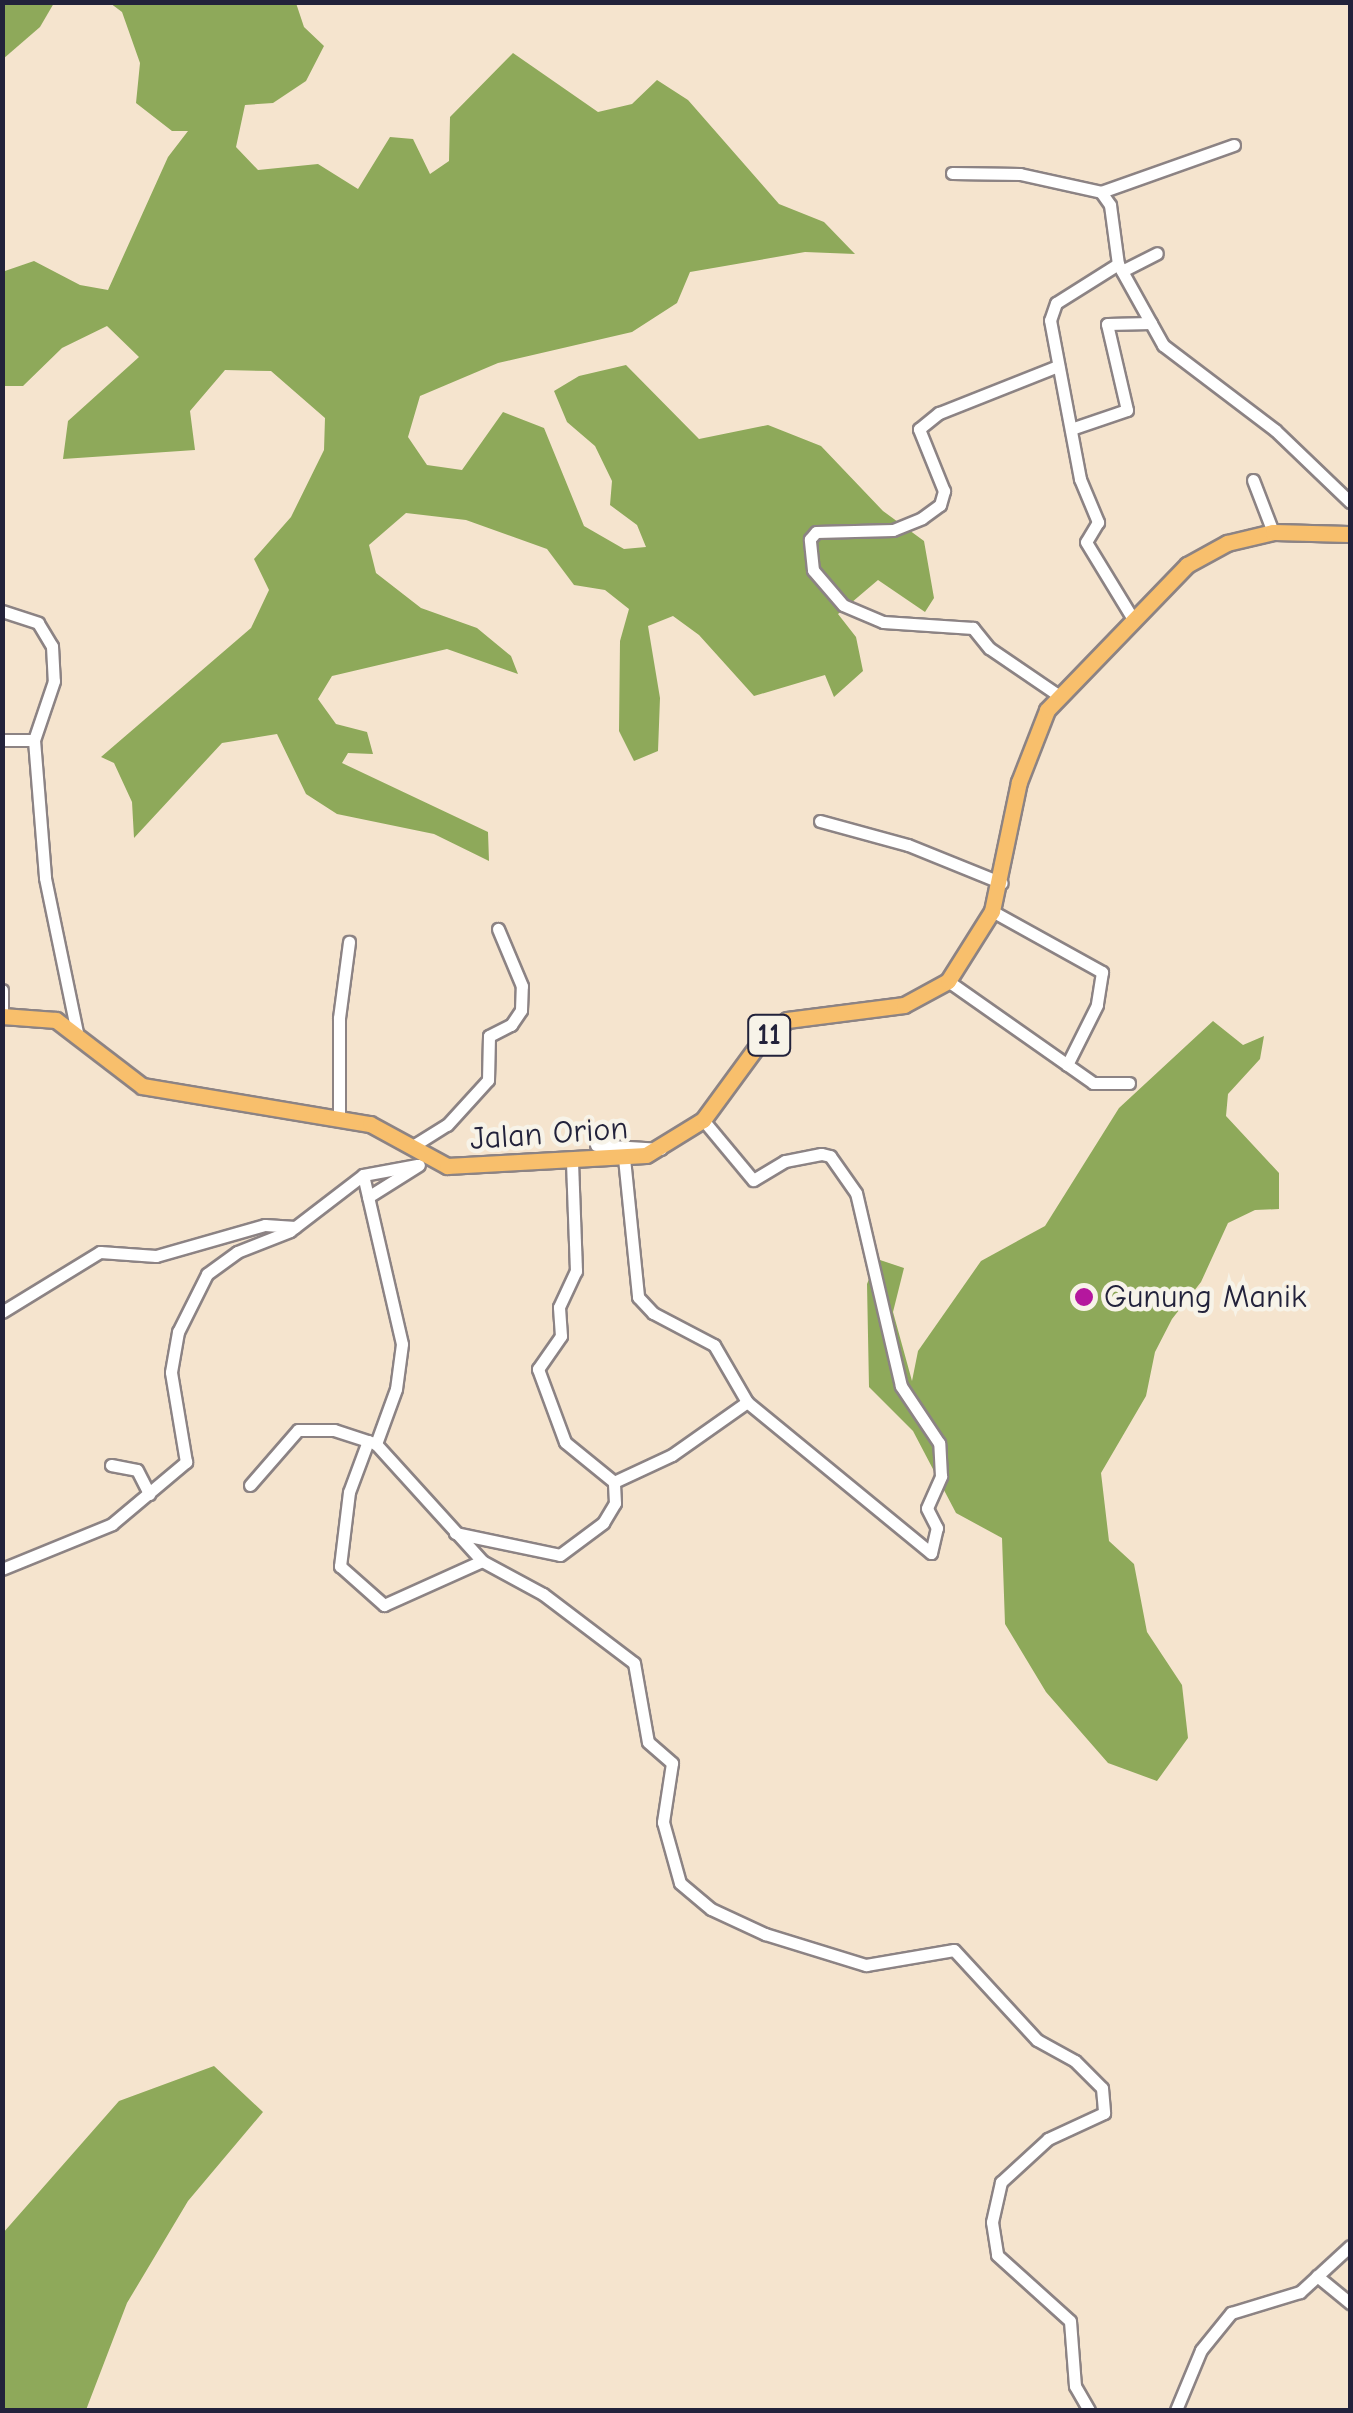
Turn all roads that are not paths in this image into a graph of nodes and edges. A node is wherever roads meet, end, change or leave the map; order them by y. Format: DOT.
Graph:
graph roads {
  1 [pos="1234,146"];
  2 [pos="952,173"];
  3 [pos="1100,192"];
  4 [pos="1157,253"];
  5 [pos="1120,267"];
  6 [pos="1151,323"];
  7 [pos="1058,366"];
  8 [pos="1071,429"];
  9 [pos="1253,480"];
  10 [pos="1350,502"];
  11 [pos="1273,532"];
  12 [pos="1350,534"];
  13 [pos="2,610"];
  14 [pos="1133,618"];
  15 [pos="1058,695"];
  16 [pos="2,740"];
  17 [pos="34,740"];
  18 [pos="820,821"];
  19 [pos="1002,883"];
  20 [pos="992,910"];
  21 [pos="498,929"];
  22 [pos="349,942"];
  23 [pos="948,981"];
  24 [pos="2,990"];
  25 [pos="2,1014"];
  26 [pos="77,1033"];
  27 [pos="1067,1065"];
  28 [pos="1129,1084"];
  29 [pos="338,1116"];
  30 [pos="703,1120"];
  31 [pos="416,1144"];
  32 [pos="596,1145"];
  33 [pos="662,1149"];
  34 [pos="624,1158"];
  35 [pos="439,1162"];
  36 [pos="572,1163"];
  37 [pos="417,1165"];
  38 [pos="363,1175"];
  39 [pos="368,1197"];
  40 [pos="295,1227"];
  41 [pos="2,1312"];
  42 [pos="748,1402"];
  43 [pos="372,1442"];
  44 [pos="110,1465"];
  45 [pos="614,1482"];
  46 [pos="250,1485"];
  47 [pos="149,1494"];
  48 [pos="450,1532"];
  49 [pos="482,1561"];
  50 [pos="2,1570"];
  51 [pos="1350,2246"];
  52 [pos="1317,2276"];
  53 [pos="1350,2304"];
  54 [pos="1089,2410"];
  55 [pos="1176,2410"];
  1 -- 3 [label="street"];
  2 -- 3 [label="street"];
  3 -- 5 [label="street"];
  4 -- 5 [label="street"];
  5 -- 6 [label="street"];
  5 -- 7 [label="street"];
  6 -- 8 [label="street"];
  6 -- 10 [label="street"];
  7 -- 8 [label="street"];
  7 -- 15 [label="street"];
  8 -- 14 [label="street"];
  9 -- 11 [label="street"];
  11 -- 12 [label="highway, Jalan Orion / 11"];
  11 -- 14 [label="highway, Jalan Orion / 11"];
  13 -- 17 [label="street"];
  14 -- 15 [label="highway, Jalan Orion / 11"];
  15 -- 19 [label="highway, Jalan Orion / 11"];
  16 -- 17 [label="street"];
  17 -- 26 [label="street"];
  18 -- 19 [label="street"];
  19 -- 20 [label="highway, Jalan Orion / 11"];
  20 -- 23 [label="highway, Jalan Orion / 11"];
  20 -- 27 [label="street"];
  21 -- 31 [label="street"];
  22 -- 29 [label="street"];
  23 -- 27 [label="street"];
  23 -- 30 [label="highway, Jalan Orion / 11"];
  24 -- 25 [label="street"];
  25 -- 26 [label="highway, Jalan Orion"];
  26 -- 29 [label="highway, Jalan Orion"];
  27 -- 28 [label="street"];
  29 -- 31 [label="highway, Jalan Orion"];
  30 -- 33 [label="highway, Jalan Orion / 11"];
  30 -- 42 [label="street"];
  31 -- 35 [label="highway, Jalan Orion"];
  32 -- 33 [label="street"];
  33 -- 34 [label="highway, Jalan Orion / 11"];
  34 -- 36 [label="highway, Jalan Orion / 11"];
  34 -- 42 [label="street"];
  35 -- 36 [label="highway, Jalan Orion / 11"];
  35 -- 37 [label="street"];
  36 -- 45 [label="street"];
  37 -- 38 [label="street"];
  37 -- 39 [label="street"];
  38 -- 39 [label="street"];
  38 -- 40 [label="street"];
  39 -- 43 [label="street"];
  40 -- 41 [label="street"];
  40 -- 47 [label="street"];
  42 -- 45 [label="street"];
  43 -- 46 [label="street"];
  43 -- 48 [label="street"];
  43 -- 49 [label="street"];
  44 -- 47 [label="street"];
  45 -- 48 [label="street"];
  47 -- 50 [label="street"];
  48 -- 49 [label="street"];
  49 -- 54 [label="street"];
  51 -- 52 [label="street"];
  52 -- 53 [label="street"];
  52 -- 55 [label="street"];
}
